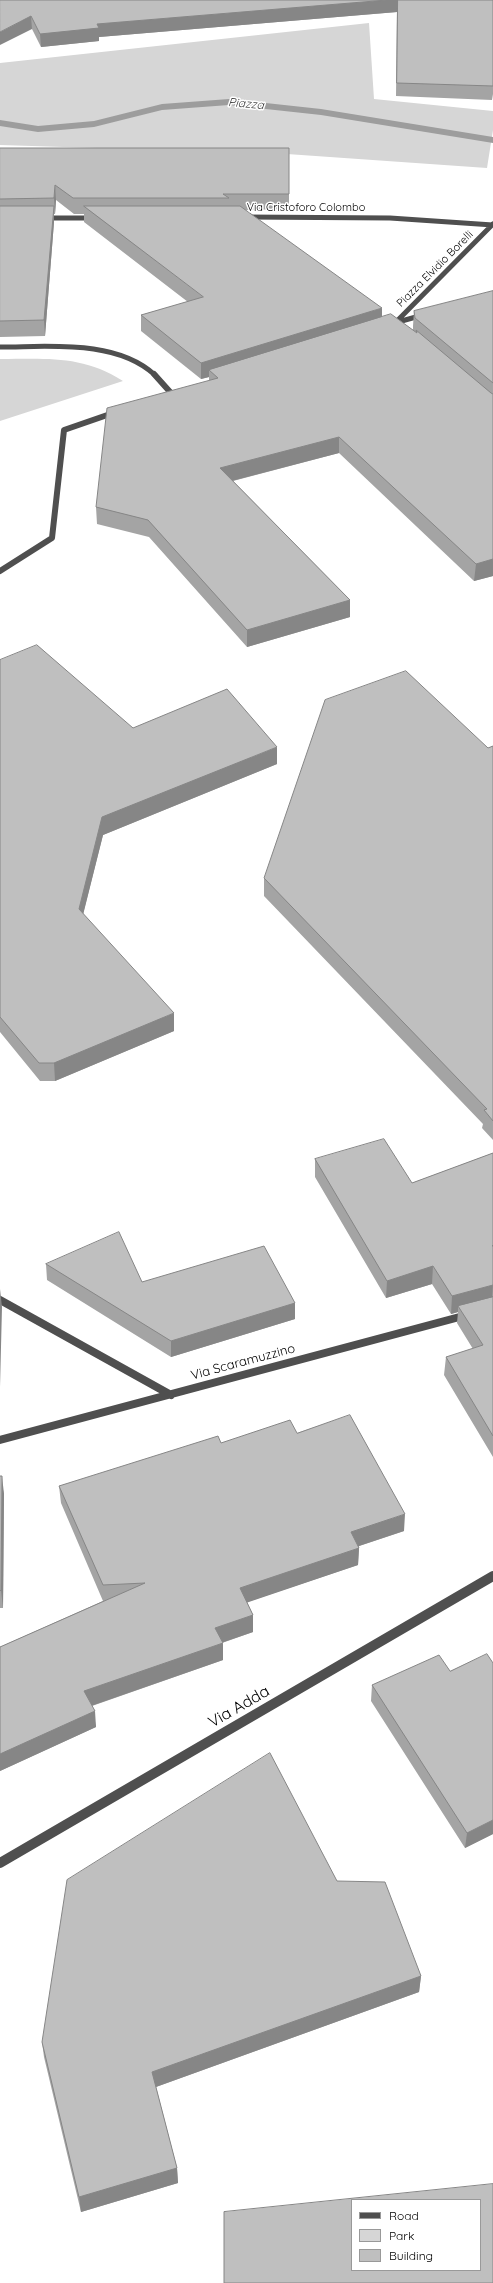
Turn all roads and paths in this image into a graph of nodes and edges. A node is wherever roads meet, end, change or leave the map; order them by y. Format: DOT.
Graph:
graph roads {
  1 [pos="39,218"];
  2 [pos="102,218"];
  3 [pos="243,218"];
  4 [pos="493,225"];
  5 [pos="433,313"];
  6 [pos="395,323"];
  7 [pos="388,325"];
  8 [pos="401,328"];
  9 [pos="0,347"];
  10 [pos="179,390"];
  11 [pos="171,393"];
  12 [pos="164,395"];
  13 [pos="121,410"];
  14 [pos="0,571"];
  15 [pos="0,1300"];
  16 [pos="478,1312"];
  17 [pos="172,1395"];
  18 [pos="0,1440"];
  19 [pos="493,1576"];
  20 [pos="0,1863"];
  1 -- 2 [label="street"];
  3 -- 4 [label="street, Via Cristoforo Colombo"];
  4 -- 6 [label="street, Piazza Elvidio Borelli"];
  5 -- 6 [label="street, Piazza Elvidio Borelli"];
  6 -- 7 [label="street"];
  6 -- 8 [label="street"];
  9 -- 11 [label="street"];
  10 -- 11 [label="street"];
  11 -- 12 [label="street"];
  13 -- 14 [label="street"];
  15 -- 17 [label="street"];
  16 -- 17 [label="street, Via Scaramuzzino"];
  17 -- 18 [label="street, Via Scaramuzzino"];
  19 -- 20 [label="street, Via Adda"];
}
